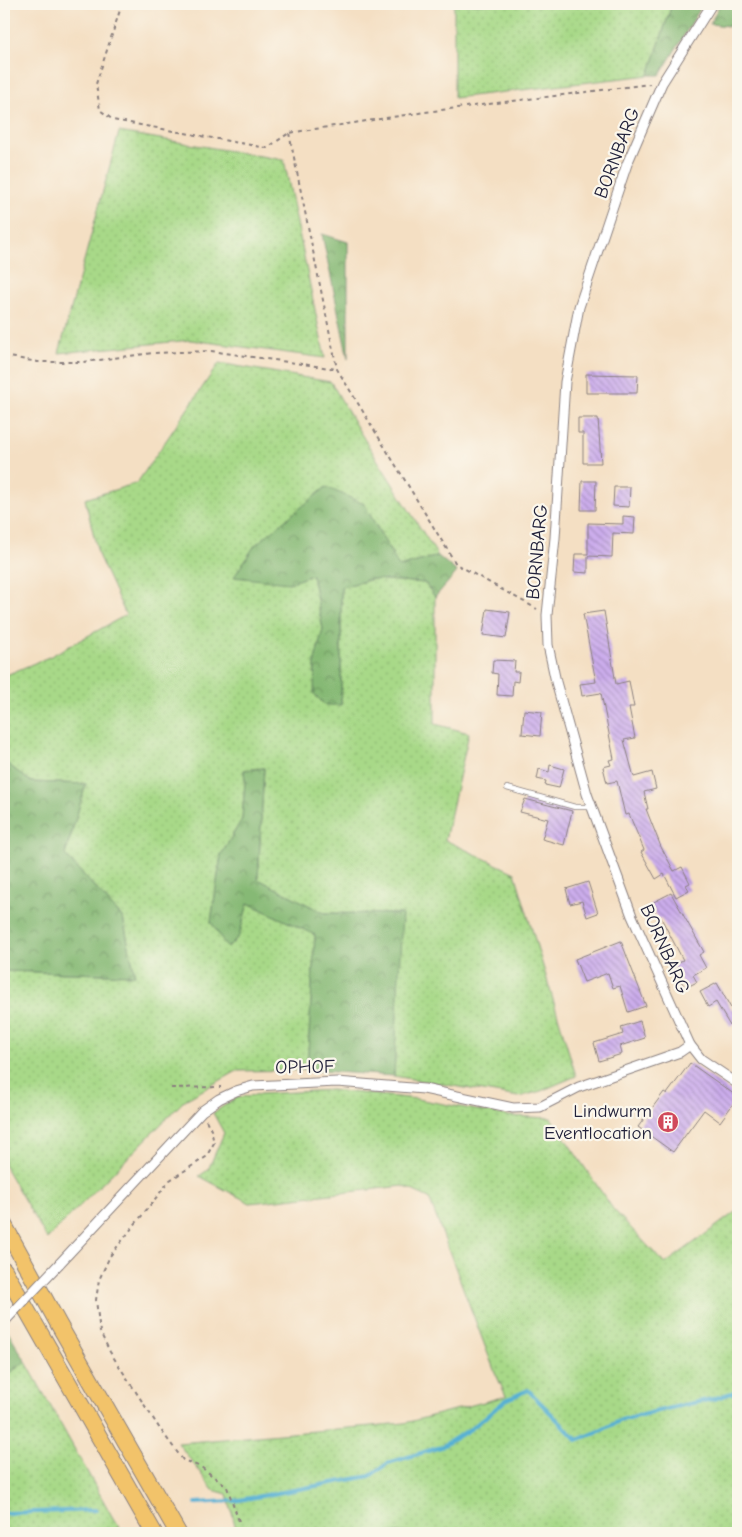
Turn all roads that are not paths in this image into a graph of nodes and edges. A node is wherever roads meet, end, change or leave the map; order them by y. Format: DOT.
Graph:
graph roads {
  1 [pos="712,4"];
  2 [pos="507,788"];
  3 [pos="592,807"];
  4 [pos="690,1045"];
  5 [pos="738,1084"];
  6 [pos="4,1225"];
  7 [pos="4,1270"];
  8 [pos="4,1322"];
  9 [pos="154,1533"];
  10 [pos="178,1533"];
  1 -- 3 [label="street, BORNBARG"];
  2 -- 3 [label="lane"];
  3 -- 4 [label="street, BORNBARG"];
  4 -- 5 [label="street, BORNBARG"];
  4 -- 8 [label="street, OPHOF, bridge"];
  6 -- 10 [label="highway"];
  7 -- 9 [label="highway"];
}
